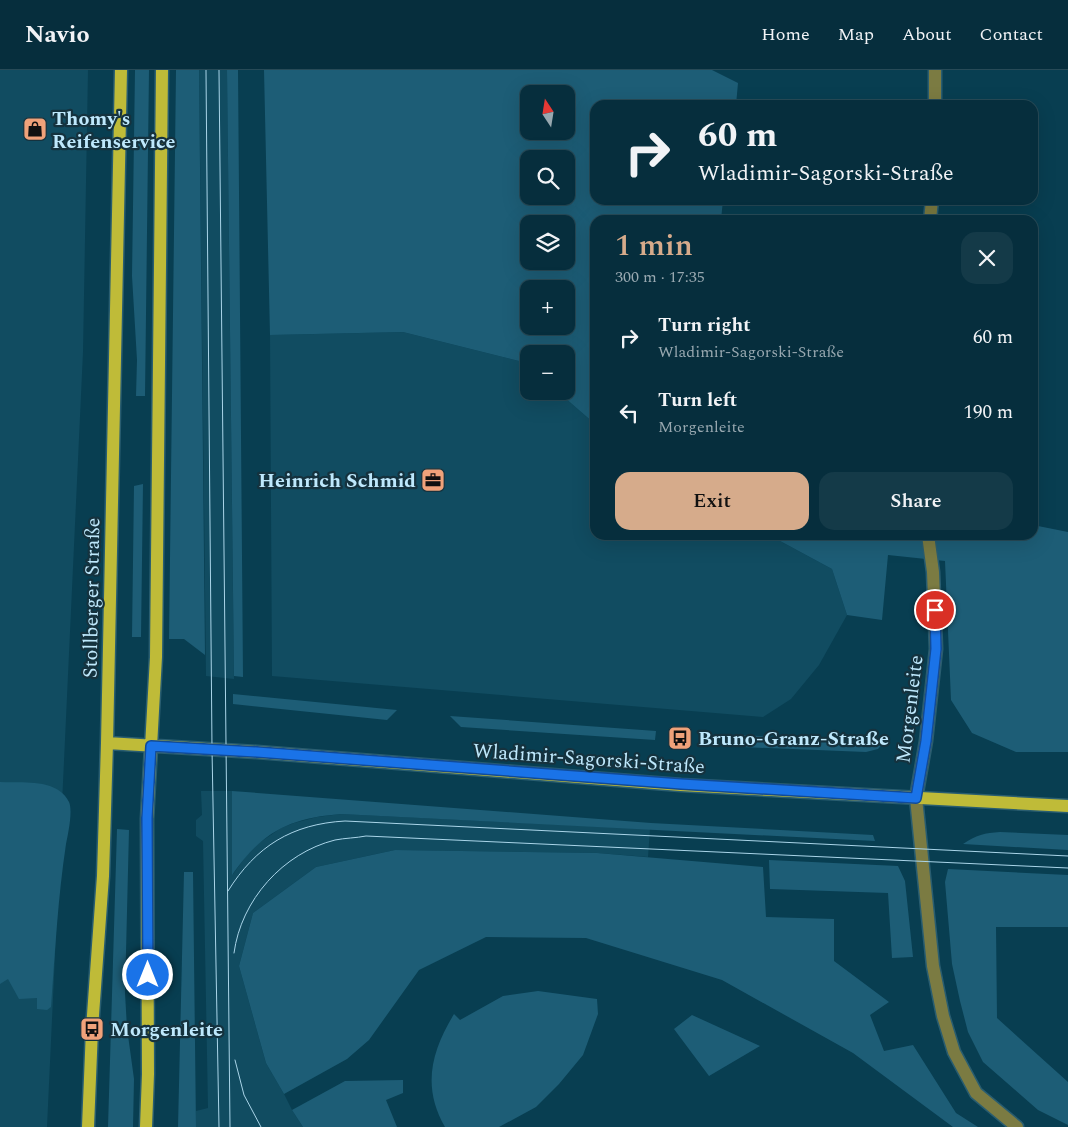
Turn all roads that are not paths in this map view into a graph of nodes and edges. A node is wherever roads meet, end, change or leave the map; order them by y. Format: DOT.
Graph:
graph roads {
  1 [pos="121,70"];
  2 [pos="162,70"];
  3 [pos="935,70"];
  4 [pos="935,100"];
  5 [pos="929,540"];
  6 [pos="107,744"];
  7 [pos="151,746"];
  8 [pos="916,798"];
  9 [pos="1068,806"];
  10 [pos="88,1127"];
  11 [pos="146,1127"];
  12 [pos="1017,1127"];
  1 -- 6 [label="main road, Stollberger Straße"];
  2 -- 7 [label="main road"];
  3 -- 4 [label="street"];
  5 -- 8 [label="street, Morgenleite"];
  6 -- 7 [label="main road, Wladimir-Sagorski-Straße"];
  6 -- 10 [label="main road, Stollberger Straße"];
  7 -- 8 [label="main road, Wladimir-Sagorski-Straße"];
  7 -- 11 [label="main road"];
  8 -- 9 [label="main road, Wladimir-Sagorski-Straße"];
  8 -- 12 [label="street"];
}
